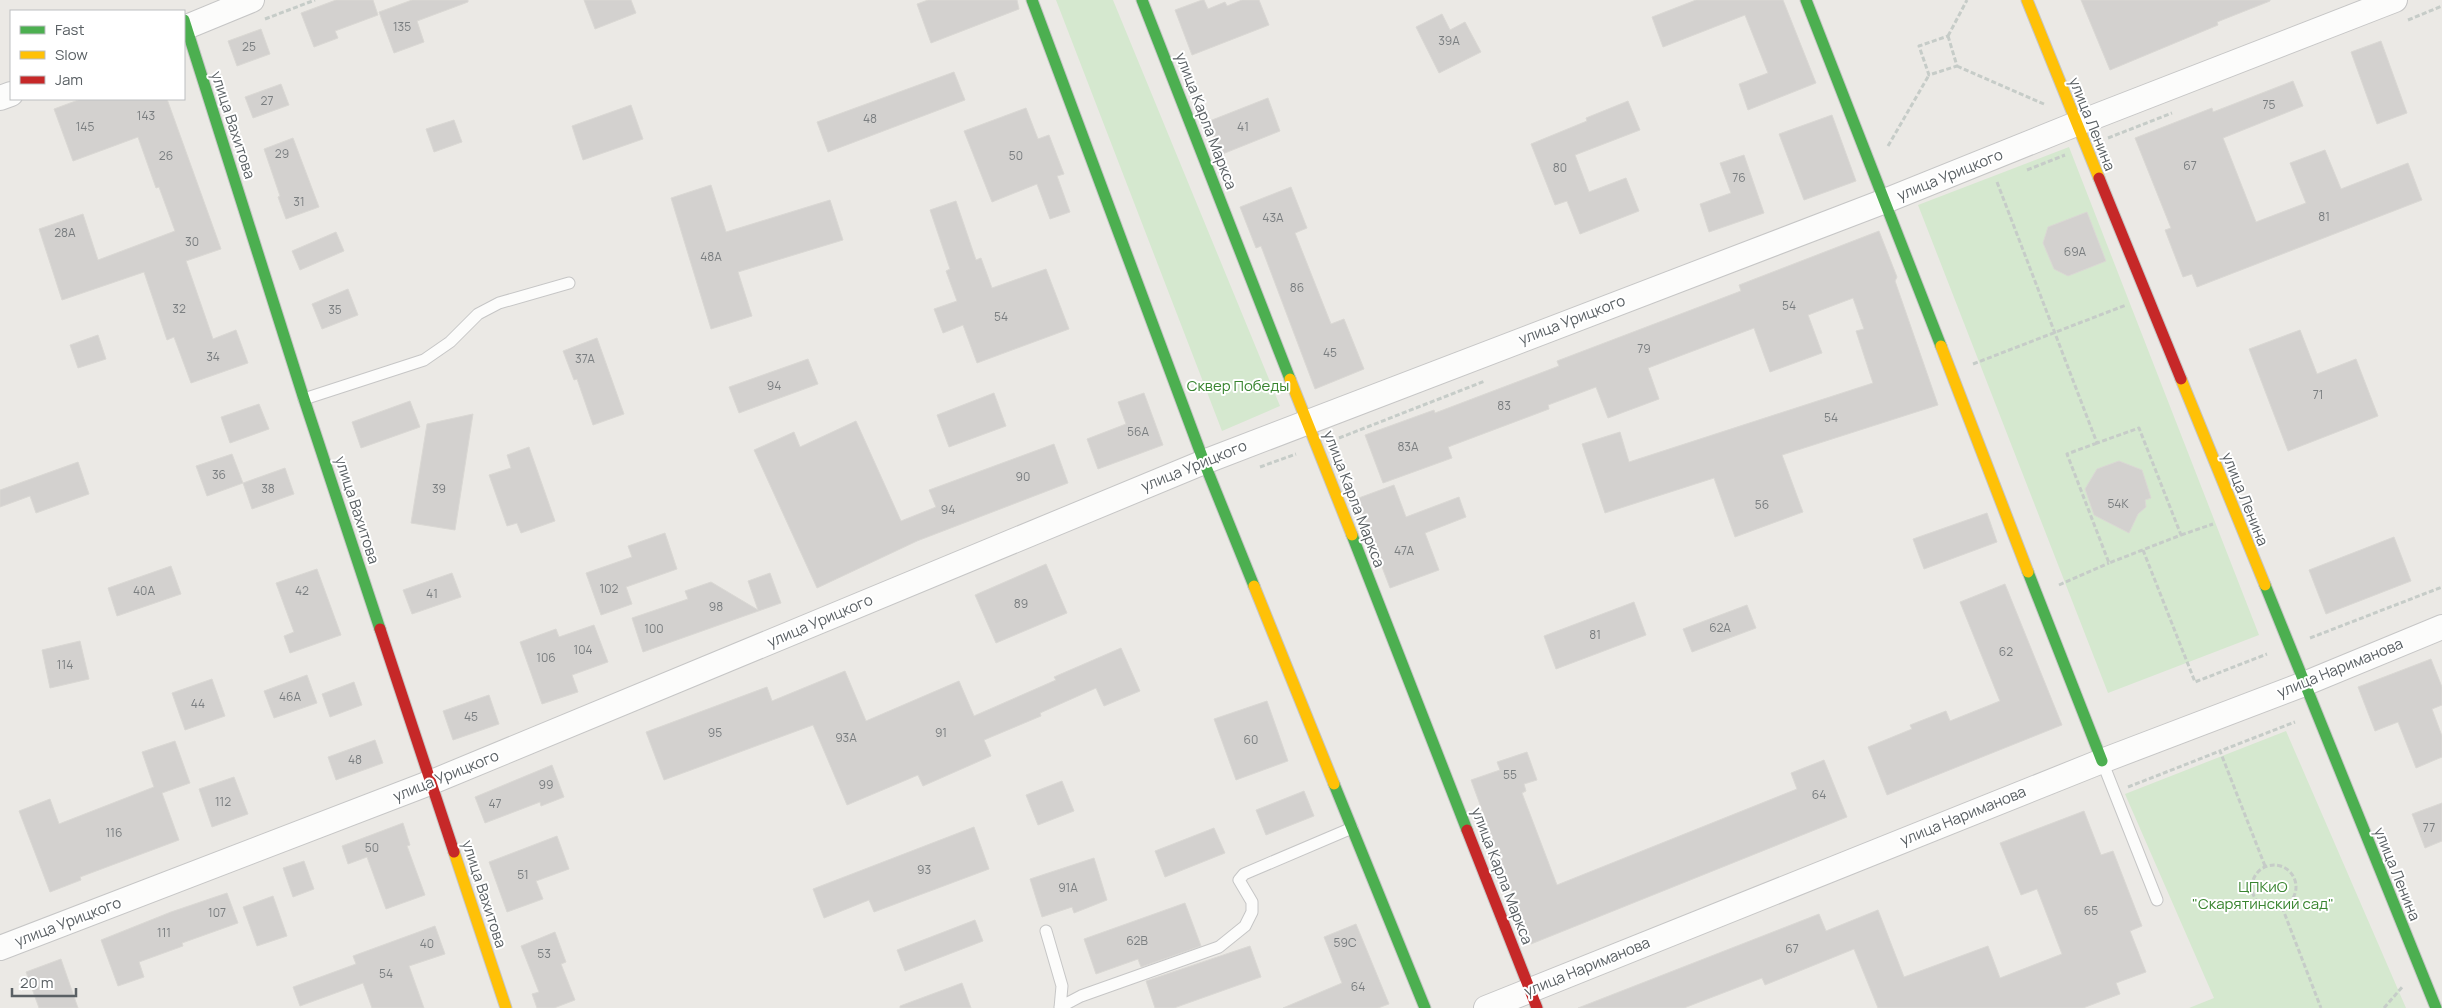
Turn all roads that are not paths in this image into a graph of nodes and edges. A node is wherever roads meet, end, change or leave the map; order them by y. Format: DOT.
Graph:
graph roads {
  1 [pos="252,0"];
  2 [pos="1032,0"];
  3 [pos="1142,0"];
  4 [pos="1806,0"];
  5 [pos="2027,0"];
  6 [pos="2395,0"];
  7 [pos="185,25"];
  8 [pos="185,28"];
  9 [pos="2067,128"];
  10 [pos="1885,201"];
  11 [pos="569,283"];
  12 [pos="304,399"];
  13 [pos="1307,421"];
  14 [pos="1204,462"];
  15 [pos="2442,627"];
  16 [pos="2304,684"];
  17 [pos="2102,760"];
  18 [pos="432,782"];
  19 [pos="1352,828"];
  20 [pos="2157,900"];
  21 [pos="1046,931"];
  22 [pos="0,948"];
  23 [pos="1534,999"];
  24 [pos="506,1008"];
  25 [pos="1060,1008"];
  26 [pos="1425,1008"];
  27 [pos="1486,1008"];
  28 [pos="2436,1008"];
  1 -- 7 [label="street"];
  2 -- 14 [label="street"];
  3 -- 13 [label="street, улица Карла Маркса"];
  4 -- 10 [label="street"];
  5 -- 9 [label="street, улица Ленина"];
  6 -- 9 [label="street, улица Урицкого"];
  8 -- 12 [label="street, улица Вахитова"];
  9 -- 10 [label="street, улица Урицкого"];
  9 -- 16 [label="street, улица Ленина"];
  10 -- 13 [label="street, улица Урицкого"];
  10 -- 17 [label="street"];
  11 -- 12 [label="lane"];
  12 -- 18 [label="street, улица Вахитова"];
  13 -- 14 [label="street, улица Урицкого"];
  13 -- 23 [label="street, улица Карла Маркса"];
  14 -- 18 [label="street, улица Урицкого"];
  14 -- 19 [label="street"];
  15 -- 16 [label="street, улица Нариманова"];
  16 -- 17 [label="street, улица Нариманова"];
  16 -- 28 [label="street, улица Ленина"];
  17 -- 20 [label="lane"];
  17 -- 23 [label="street, улица Нариманова"];
  18 -- 22 [label="street, улица Урицкого"];
  18 -- 24 [label="street, улица Вахитова"];
  19 -- 25 [label="lane"];
  19 -- 26 [label="street"];
  21 -- 25 [label="lane"];
  23 -- 27 [label="street, улица Нариманова"];
}
